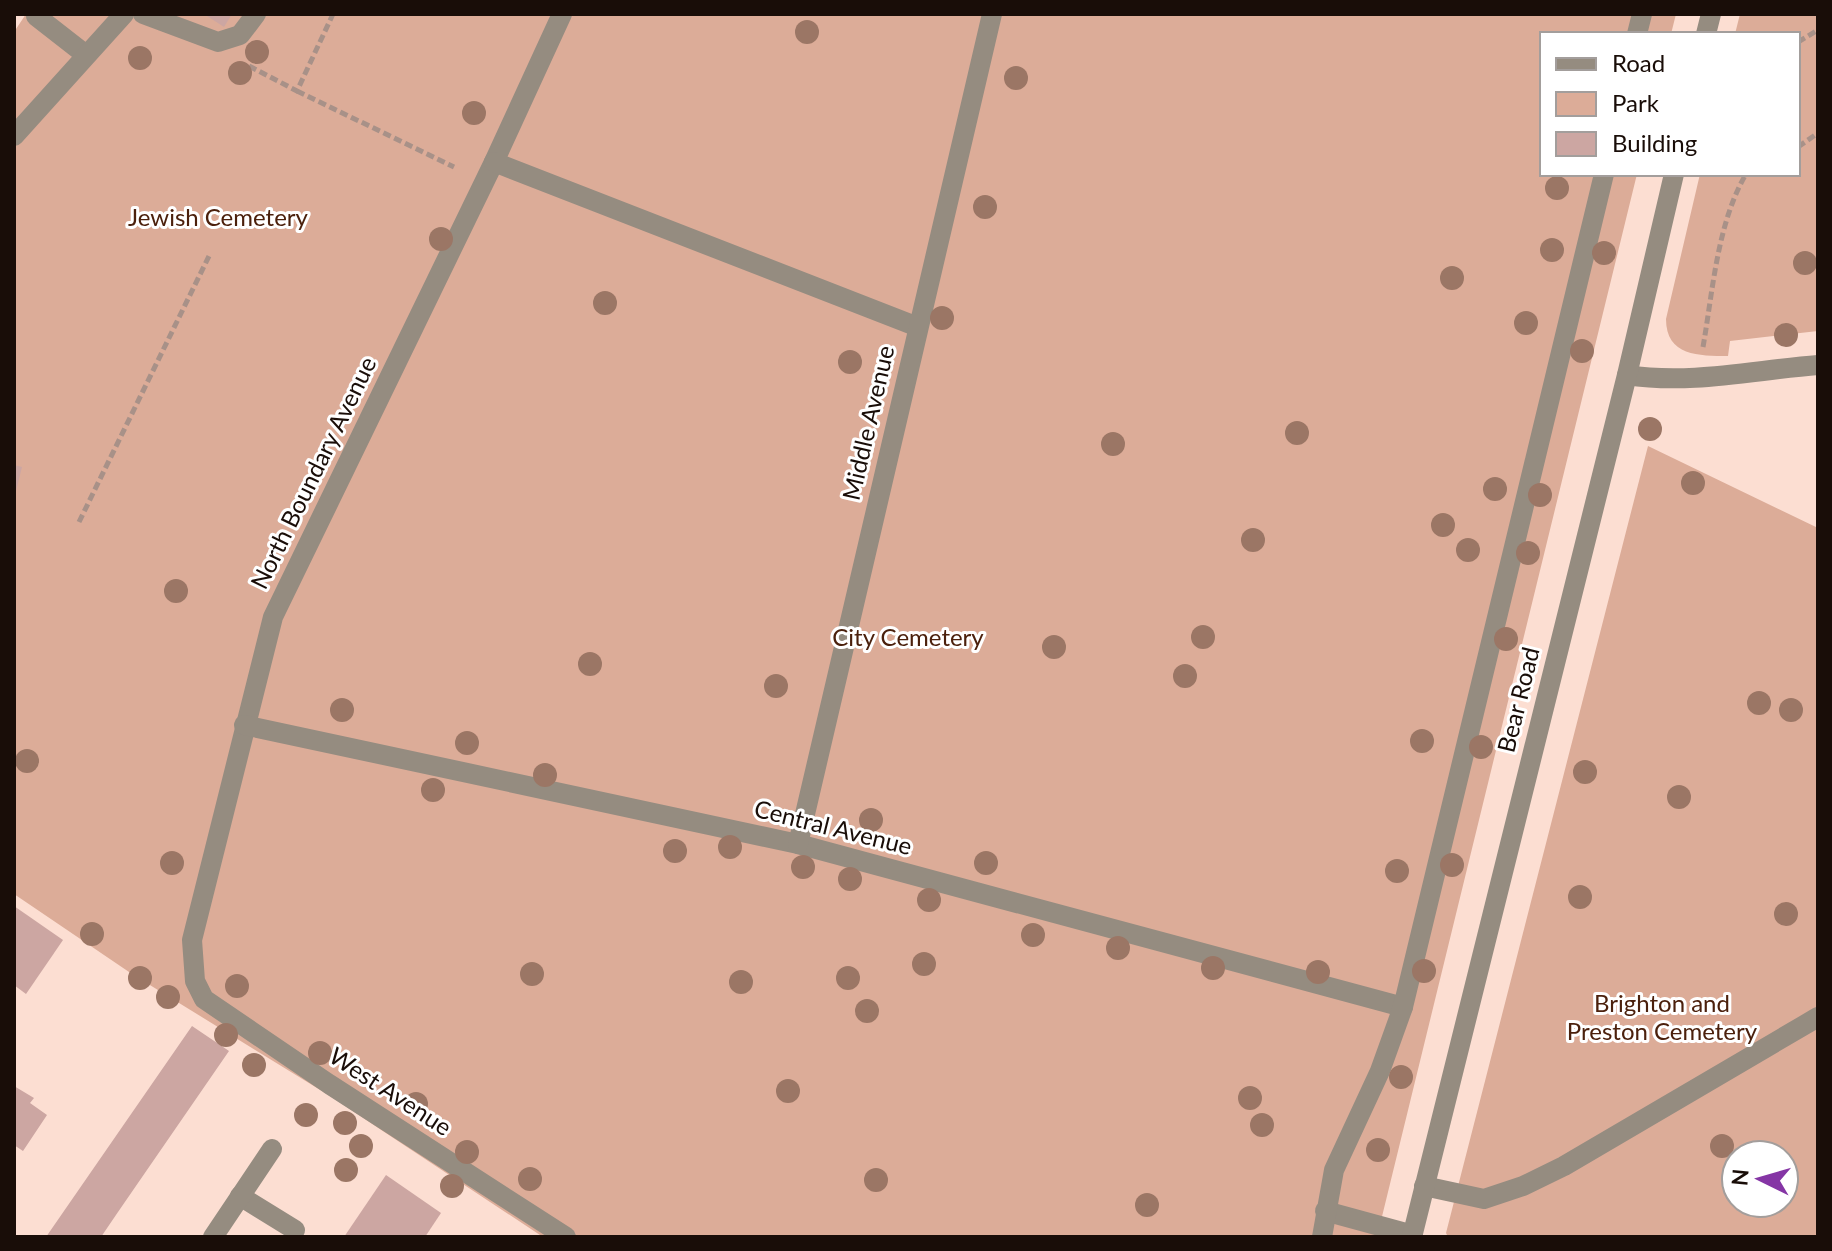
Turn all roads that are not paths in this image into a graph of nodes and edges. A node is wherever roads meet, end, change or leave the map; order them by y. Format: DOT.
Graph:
graph roads {
  1 [pos="37,14"];
  2 [pos="124,14"];
  3 [pos="143,14"];
  4 [pos="256,14"];
  5 [pos="562,14"];
  6 [pos="992,14"];
  7 [pos="86,55"];
  8 [pos="14,136"];
  9 [pos="494,162"];
  10 [pos="1604,176"];
  11 [pos="1674,176"];
  12 [pos="918,327"];
  13 [pos="1818,365"];
  14 [pos="1627,375"];
  15 [pos="244,725"];
  16 [pos="798,844"];
  17 [pos="195,981"];
  18 [pos="1403,1007"];
  19 [pos="1818,1017"];
  20 [pos="272,1149"];
  21 [pos="1424,1186"];
  22 [pos="240,1196"];
  23 [pos="1325,1211"];
  24 [pos="295,1230"];
  25 [pos="1412,1236"];
  26 [pos="213,1237"];
  27 [pos="566,1237"];
  28 [pos="1322,1237"];
  1 -- 7 [label="street"];
  2 -- 7 [label="street"];
  3 -- 4 [label="street"];
  5 -- 9 [label="street, North Boundary Avenue"];
  6 -- 12 [label="street, Middle Avenue"];
  7 -- 8 [label="street"];
  9 -- 12 [label="street"];
  9 -- 15 [label="street, North Boundary Avenue"];
  10 -- 18 [label="street"];
  11 -- 14 [label="street, Bear Road"];
  12 -- 16 [label="street, Middle Avenue"];
  13 -- 14 [label="street"];
  14 -- 21 [label="street, Bear Road"];
  15 -- 16 [label="street, Central Avenue"];
  15 -- 17 [label="street, North Boundary Avenue"];
  16 -- 18 [label="street, Central Avenue"];
  17 -- 27 [label="street, West Avenue"];
  18 -- 23 [label="street"];
  19 -- 21 [label="street"];
  20 -- 22 [label="street"];
  21 -- 25 [label="street, Bear Road"];
  22 -- 24 [label="street"];
  22 -- 26 [label="street"];
  23 -- 25 [label="street"];
  23 -- 28 [label="street"];
}
